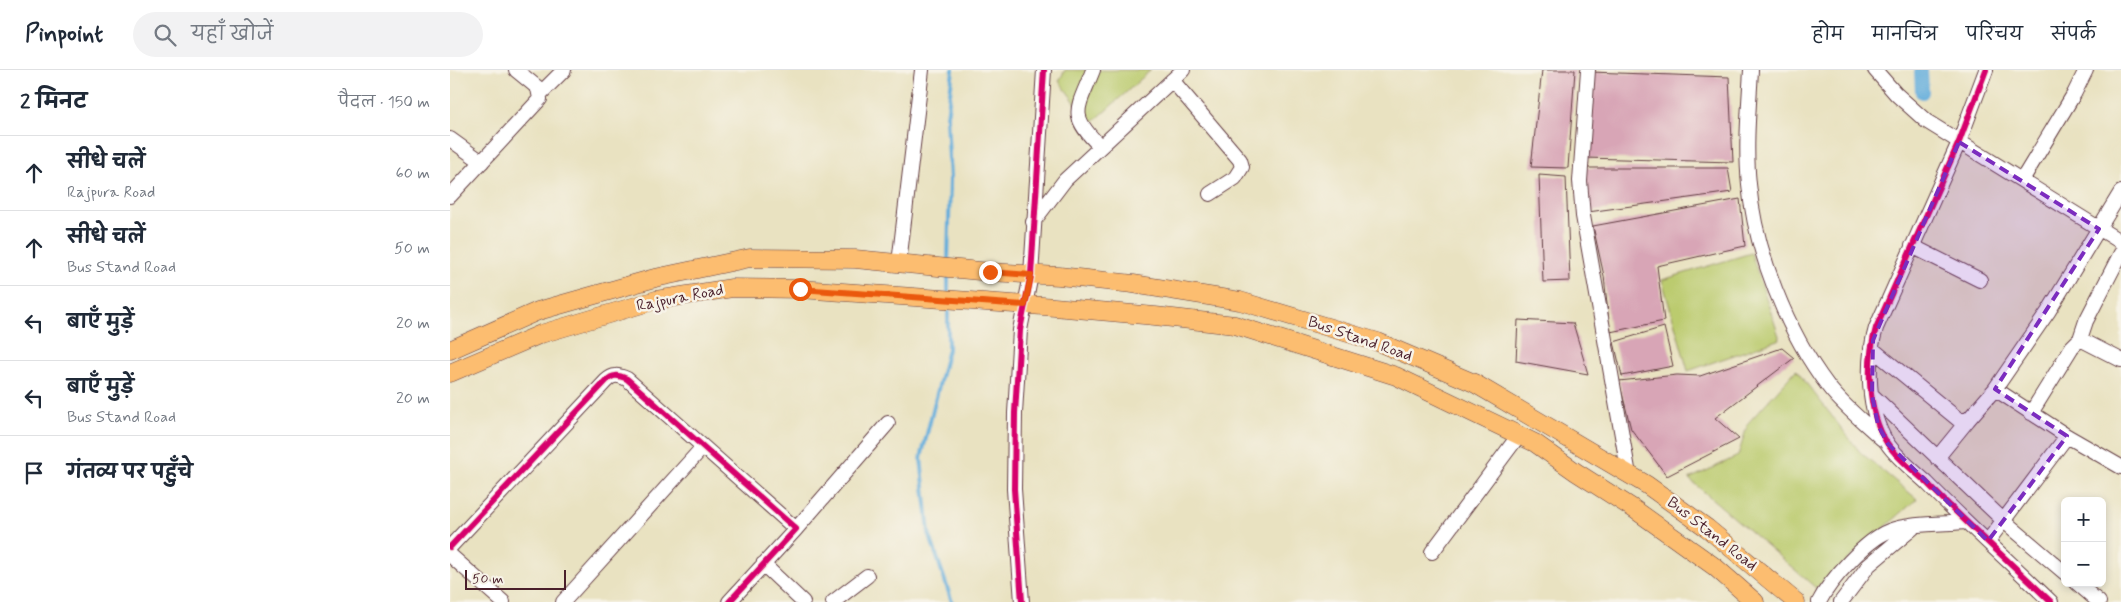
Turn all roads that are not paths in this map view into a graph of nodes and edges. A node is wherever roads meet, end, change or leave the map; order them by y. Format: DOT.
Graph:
graph roads {
  1 [pos="516,70"];
  2 [pos="564,70"];
  3 [pos="922,70"];
  4 [pos="1044,70"];
  5 [pos="1093,70"];
  6 [pos="1588,70"];
  7 [pos="1751,70"];
  8 [pos="1875,70"];
  9 [pos="1986,70"];
  10 [pos="2086,70"];
  11 [pos="1178,75"];
  12 [pos="541,94"];
  13 [pos="450,139"];
  14 [pos="1960,142"];
  15 [pos="1100,146"];
  16 [pos="482,162"];
  17 [pos="2022,180"];
  18 [pos="2121,192"];
  19 [pos="1210,194"];
  20 [pos="450,196"];
  21 [pos="1033,223"];
  22 [pos="2100,229"];
  23 [pos="2121,242"];
  24 [pos="1912,246"];
  25 [pos="2121,253"];
  26 [pos="855,260"];
  27 [pos="899,263"];
  28 [pos="1031,275"];
  29 [pos="1980,280"];
  30 [pos="921,299"];
  31 [pos="1025,305"];
  32 [pos="2080,339"];
  33 [pos="1871,348"];
  34 [pos="450,350"];
  35 [pos="2121,360"];
  36 [pos="450,373"];
  37 [pos="1995,389"];
  38 [pos="1872,395"];
  39 [pos="2031,414"];
  40 [pos="1968,420"];
  41 [pos="888,423"];
  42 [pos="1520,435"];
  43 [pos="2067,436"];
  44 [pos="1888,444"];
  45 [pos="703,447"];
  46 [pos="1938,458"];
  47 [pos="2121,466"];
  48 [pos="1629,475"];
  49 [pos="1966,522"];
  50 [pos="2004,522"];
  51 [pos="1914,527"];
  52 [pos="796,529"];
  53 [pos="1988,542"];
  54 [pos="450,547"];
  55 [pos="1432,552"];
  56 [pos="450,555"];
  57 [pos="762,564"];
  58 [pos="2061,570"];
  59 [pos="867,576"];
  60 [pos="2082,587"];
  61 [pos="503,602"];
  62 [pos="563,602"];
  63 [pos="729,602"];
  64 [pos="803,602"];
  65 [pos="833,602"];
  66 [pos="1022,602"];
  67 [pos="1755,602"];
  68 [pos="1796,602"];
  69 [pos="1819,602"];
  70 [pos="1841,602"];
  71 [pos="2051,602"];
  72 [pos="2099,602"];
  1 -- 12 [label="street"];
  2 -- 12 [label="street"];
  3 -- 27 [label="street"];
  4 -- 21 [label="street"];
  5 -- 15 [label="street"];
  6 -- 48 [label="street"];
  7 -- 44 [label="street"];
  8 -- 14 [label="street"];
  9 -- 14 [label="street"];
  10 -- 17 [label="street"];
  11 -- 15 [label="street"];
  11 -- 19 [label="street"];
  12 -- 16 [label="street"];
  13 -- 16 [label="street"];
  14 -- 17 [label="street"];
  14 -- 24 [label="street"];
  15 -- 21 [label="street"];
  16 -- 20 [label="street"];
  17 -- 22 [label="street"];
  18 -- 22 [label="street"];
  21 -- 28 [label="street"];
  22 -- 23 [label="street"];
  22 -- 37 [label="street"];
  24 -- 29 [label="street"];
  24 -- 33 [label="street"];
  25 -- 32 [label="street"];
  26 -- 27 [label="main road, Bus Stand Road"];
  26 -- 34 [label="main road, Rajpura Road"];
  27 -- 28 [label="main road, Bus Stand Road"];
  28 -- 31 [label="street"];
  28 -- 48 [label="main road, Bus Stand Road"];
  30 -- 31 [label="main road, Bus Stand Road"];
  30 -- 36 [label="main road, Rajpura Road"];
  31 -- 42 [label="main road, Bus Stand Road"];
  31 -- 66 [label="street"];
  32 -- 35 [label="street"];
  32 -- 39 [label="street"];
  33 -- 38 [label="street"];
  33 -- 40 [label="street"];
  37 -- 39 [label="street"];
  37 -- 40 [label="street"];
  38 -- 44 [label="street"];
  38 -- 46 [label="street"];
  39 -- 43 [label="street"];
  40 -- 46 [label="street"];
  41 -- 52 [label="street"];
  42 -- 55 [label="street"];
  42 -- 67 [label="main road, Bus Stand Road"];
  43 -- 47 [label="street"];
  43 -- 50 [label="street"];
  44 -- 49 [label="street"];
  45 -- 52 [label="street"];
  45 -- 54 [label="street"];
  45 -- 62 [label="street"];
  46 -- 50 [label="street"];
  48 -- 68 [label="main road, Bus Stand Road"];
  49 -- 51 [label="street"];
  49 -- 53 [label="street"];
  50 -- 53 [label="street"];
  50 -- 58 [label="street"];
  51 -- 69 [label="street"];
  51 -- 70 [label="street"];
  52 -- 57 [label="street"];
  53 -- 71 [label="street"];
  56 -- 61 [label="street"];
  57 -- 63 [label="street"];
  57 -- 64 [label="street"];
  59 -- 65 [label="street"];
  60 -- 72 [label="street"];
}
